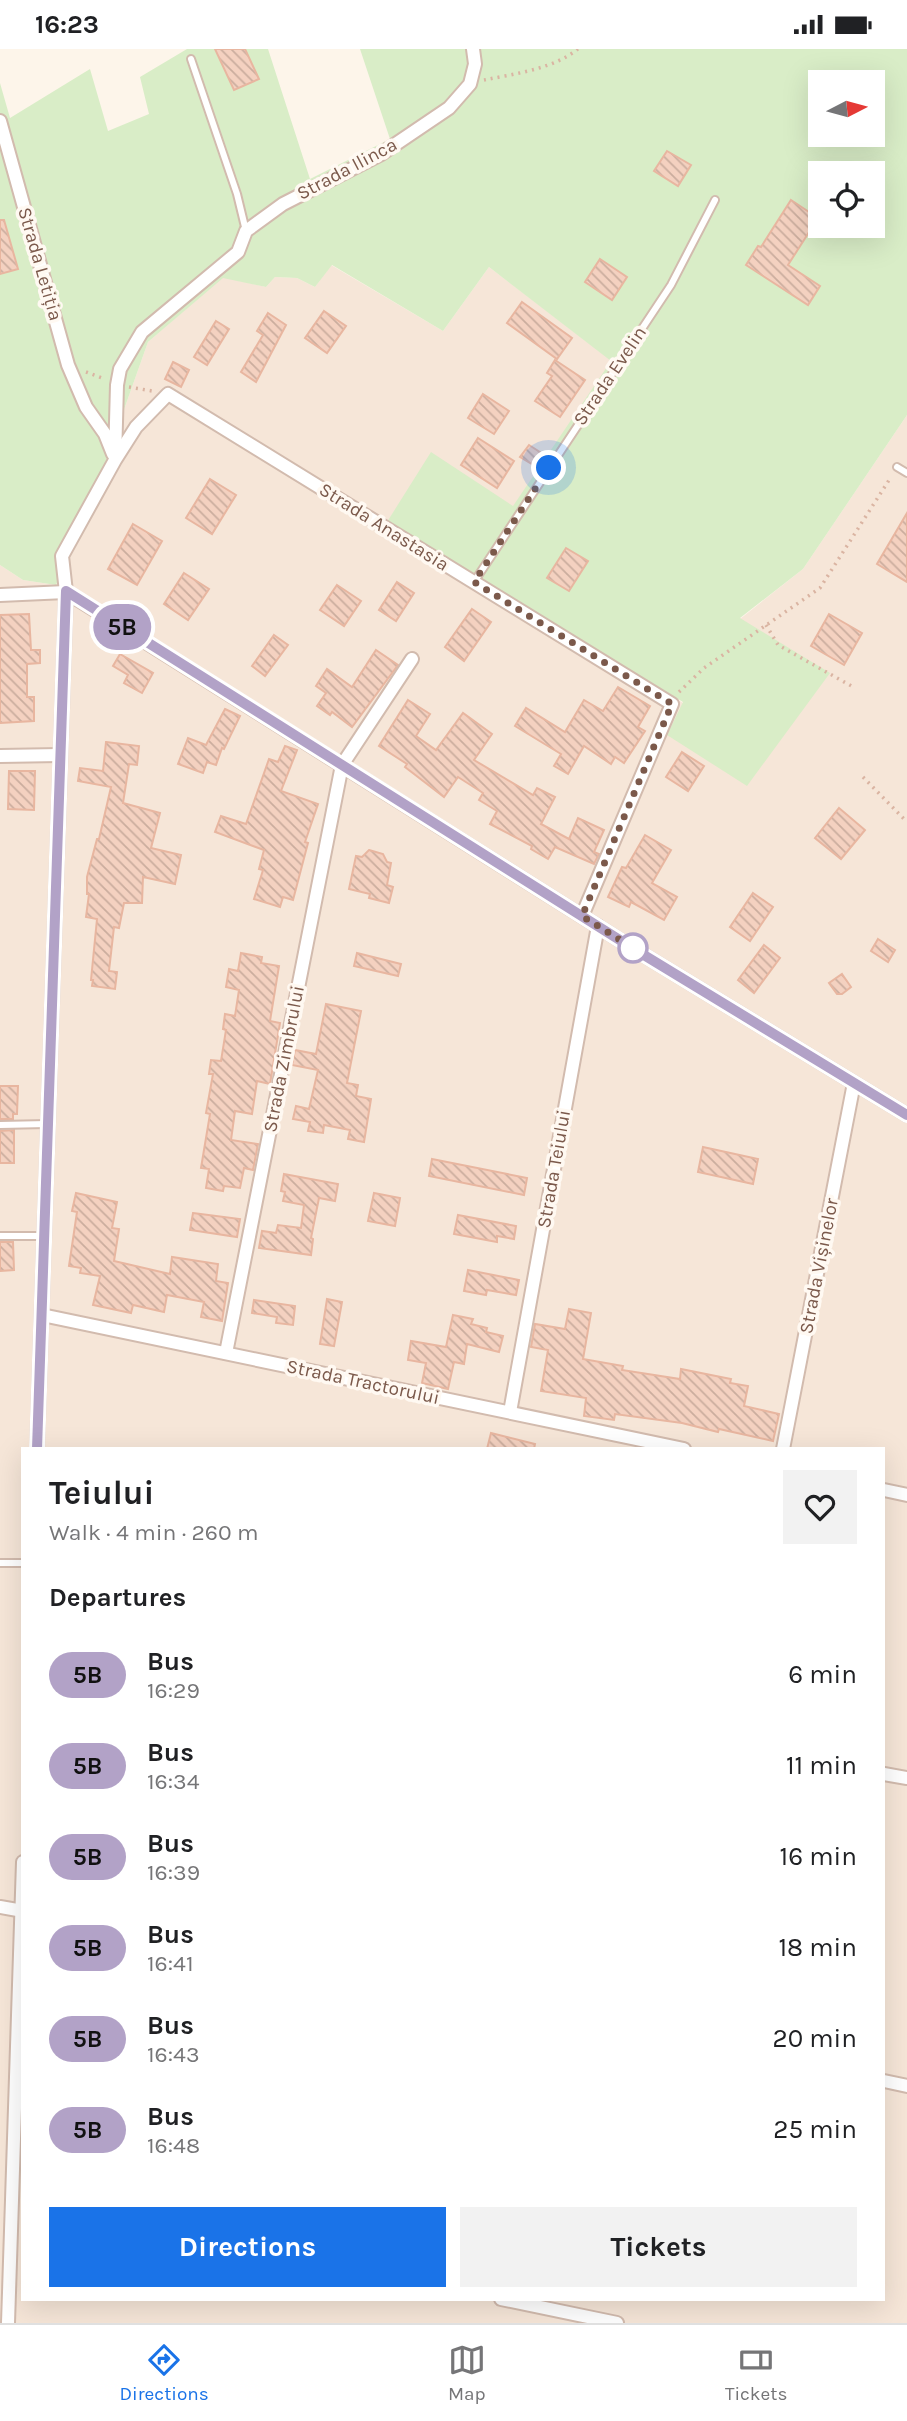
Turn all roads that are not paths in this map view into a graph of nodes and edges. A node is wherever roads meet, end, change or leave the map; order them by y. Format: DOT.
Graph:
graph roads {
  1 [pos="473,49"];
  2 [pos="191,59"];
  3 [pos="0,121"];
  4 [pos="715,200"];
  5 [pos="246,231"];
  6 [pos="115,460"];
  7 [pos="897,467"];
  8 [pos="907,473"];
  9 [pos="474,582"];
  10 [pos="66,591"];
  11 [pos="0,594"];
  12 [pos="412,659"];
  13 [pos="61,755"];
  14 [pos="0,756"];
  15 [pos="342,765"];
  16 [pos="582,916"];
  17 [pos="598,926"];
  18 [pos="854,1083"];
  19 [pos="907,1115"];
  20 [pos="48,1124"];
  21 [pos="0,1125"];
  22 [pos="0,1236"];
  23 [pos="45,1236"];
  24 [pos="42,1315"];
  25 [pos="226,1353"];
  26 [pos="510,1412"];
  27 [pos="37,1447"];
  28 [pos="675,1447"];
  29 [pos="783,1447"];
  30 [pos="885,1490"];
  31 [pos="907,1495"];
  32 [pos="0,1563"];
  33 [pos="21,1563"];
  34 [pos="885,1774"];
  35 [pos="907,1778"];
  36 [pos="0,1907"];
  37 [pos="21,1911"];
  38 [pos="21,1969"];
  39 [pos="885,2081"];
  40 [pos="907,2086"];
  41 [pos="17,2201"];
  42 [pos="511,2301"];
  43 [pos="8,2323"];
  44 [pos="617,2323"];
  1 -- 5 [label="street, Strada Ilinca"];
  2 -- 5 [label="lane"];
  3 -- 6 [label="street, Strada Letiția"];
  4 -- 9 [label="lane, Strada Evelin"];
  5 -- 6 [label="street, Strada Ilinca"];
  6 -- 9 [label="street, Strada Anastasia"];
  6 -- 10 [label="street"];
  7 -- 8 [label="lane"];
  9 -- 16 [label="street, Strada Anastasia"];
  10 -- 11 [label="street"];
  10 -- 13 [label="street"];
  10 -- 15 [label="street"];
  12 -- 15 [label="street"];
  13 -- 14 [label="street"];
  13 -- 20 [label="street"];
  15 -- 16 [label="street"];
  15 -- 25 [label="street, Strada Zimbrului"];
  16 -- 17 [label="street"];
  17 -- 18 [label="street"];
  17 -- 26 [label="street, Strada Teiului"];
  18 -- 19 [label="street"];
  18 -- 29 [label="street, Strada Vișinelor"];
  20 -- 21 [label="lane"];
  20 -- 23 [label="street"];
  22 -- 23 [label="lane"];
  23 -- 24 [label="street"];
  24 -- 25 [label="street, Strada Tractorului"];
  24 -- 27 [label="street"];
  25 -- 26 [label="street, Strada Tractorului"];
  26 -- 28 [label="street, Strada Tractorului"];
  30 -- 31 [label="street"];
  32 -- 33 [label="lane"];
  34 -- 35 [label="street"];
  36 -- 37 [label="street"];
  38 -- 41 [label="street"];
  39 -- 40 [label="street"];
  41 -- 43 [label="street"];
  42 -- 44 [label="street"];
}
